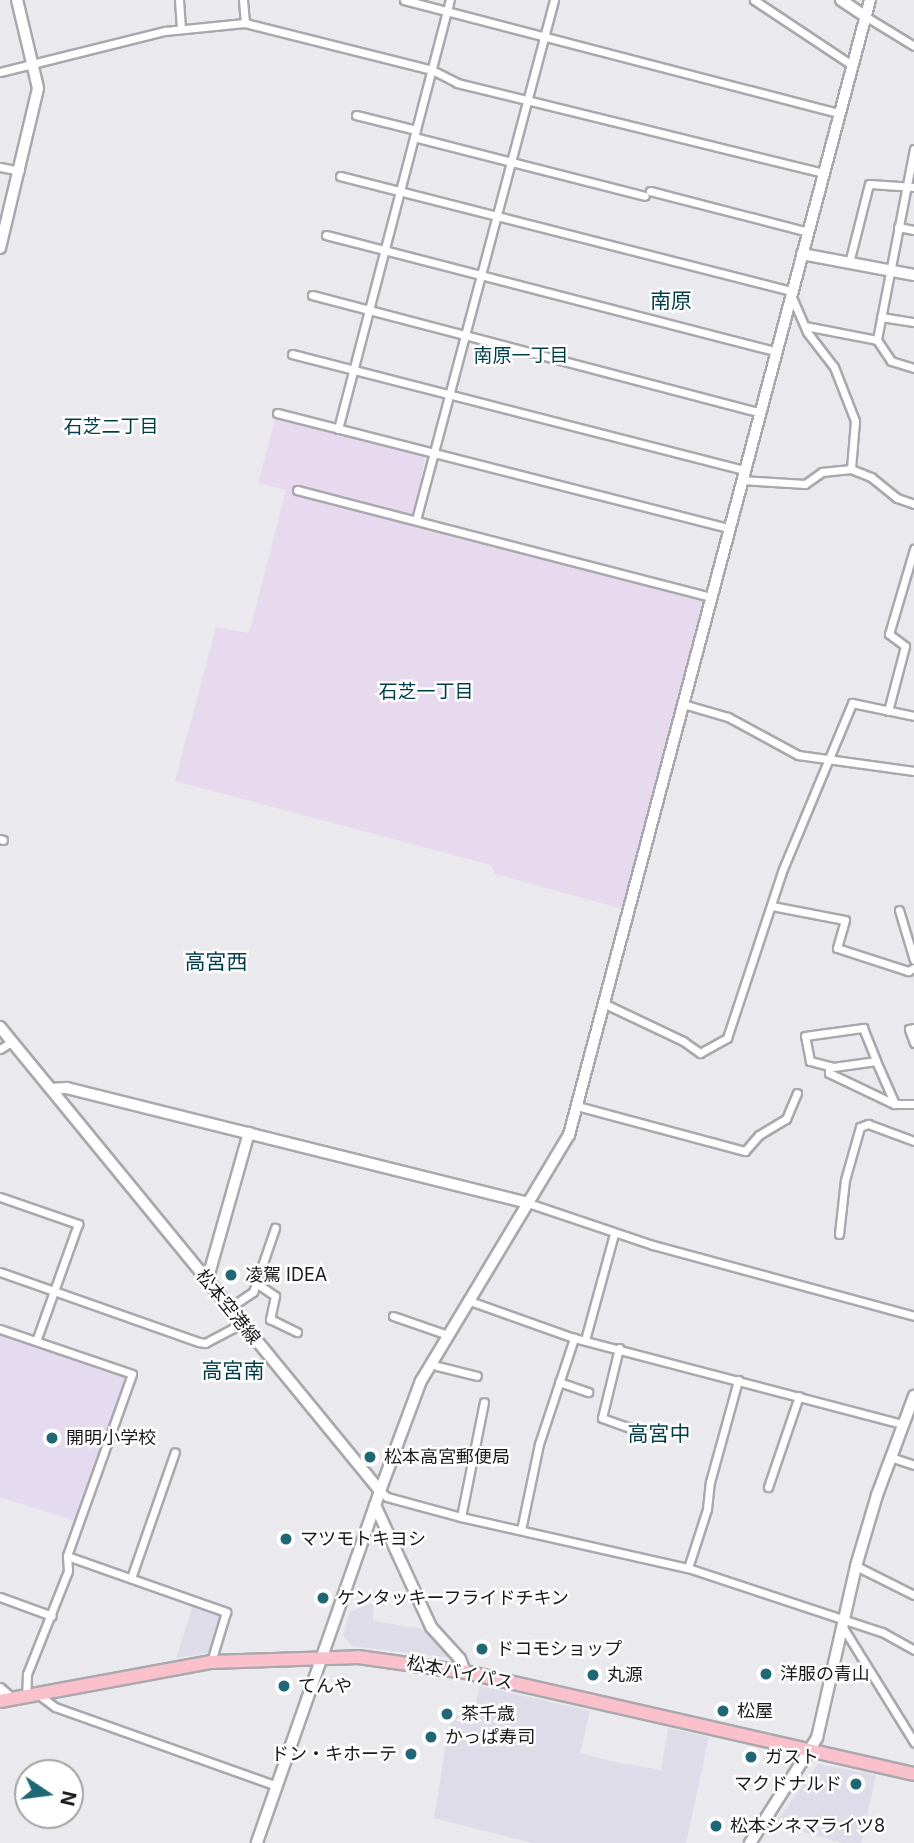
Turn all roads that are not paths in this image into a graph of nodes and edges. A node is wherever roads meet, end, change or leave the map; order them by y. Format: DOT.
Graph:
graph roads {
  1 [pos="17,0"];
  2 [pos="179,0"];
  3 [pos="243,0"];
  4 [pos="404,0"];
  5 [pos="450,0"];
  6 [pos="554,0"];
  7 [pos="754,0"];
  8 [pos="841,0"];
  9 [pos="870,2"];
  10 [pos="447,11"];
  11 [pos="865,16"];
  12 [pos="245,23"];
  13 [pos="181,29"];
  14 [pos="544,37"];
  15 [pos="914,46"];
  16 [pos="35,63"];
  17 [pos="852,65"];
  18 [pos="432,70"];
  19 [pos="0,72"];
  20 [pos="527,100"];
  21 [pos="839,113"];
  22 [pos="356,115"];
  23 [pos="415,134"];
  24 [pos="914,149"];
  25 [pos="511,162"];
  26 [pos="0,167"];
  27 [pos="20,171"];
  28 [pos="824,173"];
  29 [pos="340,176"];
  30 [pos="910,186"];
  31 [pos="400,190"];
  32 [pos="497,215"];
  33 [pos="3,225"];
  34 [pos="898,227"];
  35 [pos="914,230"];
  36 [pos="808,232"];
  37 [pos="326,235"];
  38 [pos="0,248"];
  39 [pos="385,250"];
  40 [pos="802,254"];
  41 [pos="849,263"];
  42 [pos="890,271"];
  43 [pos="481,275"];
  44 [pos="914,275"];
  45 [pos="791,293"];
  46 [pos="312,295"];
  47 [pos="369,309"];
  48 [pos="881,317"];
  49 [pos="914,322"];
  50 [pos="805,326"];
  51 [pos="465,334"];
  52 [pos="877,340"];
  53 [pos="775,351"];
  54 [pos="292,354"];
  55 [pos="914,368"];
  56 [pos="354,370"];
  57 [pos="450,393"];
  58 [pos="759,412"];
  59 [pos="277,413"];
  60 [pos="338,429"];
  61 [pos="433,453"];
  62 [pos="852,469"];
  63 [pos="742,475"];
  64 [pos="297,490"];
  65 [pos="914,504"];
  66 [pos="416,520"];
  67 [pos="729,528"];
  68 [pos="914,548"];
  69 [pos="712,597"];
  70 [pos="683,704"];
  71 [pos="888,711"];
  72 [pos="914,716"];
  73 [pos="827,762"];
  74 [pos="914,771"];
  75 [pos="772,905"];
  76 [pos="899,910"];
  77 [pos="914,960"];
  78 [pos="914,968"];
  79 [pos="603,1003"];
  80 [pos="0,1027"];
  81 [pos="914,1028"];
  82 [pos="13,1041"];
  83 [pos="914,1043"];
  84 [pos="0,1049"];
  85 [pos="876,1060"];
  86 [pos="830,1066"];
  87 [pos="51,1090"];
  88 [pos="797,1093"];
  89 [pos="895,1104"];
  90 [pos="914,1104"];
  91 [pos="577,1106"];
  92 [pos="249,1133"];
  93 [pos="914,1141"];
  94 [pos="0,1197"];
  95 [pos="528,1203"];
  96 [pos="275,1228"];
  97 [pos="614,1234"];
  98 [pos="839,1234"];
  99 [pos="0,1272"];
  100 [pos="208,1281"];
  101 [pos="256,1283"];
  102 [pos="54,1290"];
  103 [pos="467,1300"];
  104 [pos="229,1308"];
  105 [pos="393,1316"];
  106 [pos="914,1316"];
  107 [pos="242,1324"];
  108 [pos="0,1329"];
  109 [pos="297,1332"];
  110 [pos="448,1335"];
  111 [pos="573,1338"];
  112 [pos="586,1340"];
  113 [pos="36,1341"];
  114 [pos="619,1348"];
  115 [pos="437,1366"];
  116 [pos="477,1376"];
  117 [pos="738,1380"];
  118 [pos="559,1382"];
  119 [pos="588,1392"];
  120 [pos="799,1396"];
  121 [pos="914,1396"];
  122 [pos="484,1402"];
  123 [pos="902,1424"];
  124 [pos="647,1434"];
  125 [pos="175,1452"];
  126 [pos="890,1457"];
  127 [pos="914,1465"];
  128 [pos="768,1487"];
  129 [pos="380,1491"];
  130 [pos="375,1505"];
  131 [pos="461,1517"];
  132 [pos="521,1530"];
  133 [pos="67,1556"];
  134 [pos="856,1566"];
  135 [pos="688,1568"];
  136 [pos="131,1578"];
  137 [pos="914,1595"];
  138 [pos="0,1597"];
  139 [pos="52,1616"];
  140 [pos="842,1623"];
  141 [pos="914,1650"];
  142 [pos="322,1656"];
  143 [pos="211,1662"];
  144 [pos="465,1672"];
  145 [pos="0,1689"];
  146 [pos="33,1696"];
  147 [pos="6,1700"];
  148 [pos="914,1742"];
  149 [pos="812,1751"];
  150 [pos="914,1774"];
  151 [pos="277,1786"];
  152 [pos="257,1843"];
  153 [pos="750,1843"];
  1 -- 16 [label="street"];
  2 -- 13 [label="street"];
  3 -- 12 [label="street"];
  4 -- 10 [label="street"];
  5 -- 10 [label="street"];
  6 -- 14 [label="street"];
  7 -- 17 [label="street"];
  8 -- 11 [label="street"];
  9 -- 11 [label="street"];
  10 -- 14 [label="street"];
  10 -- 18 [label="street"];
  11 -- 15 [label="street"];
  11 -- 17 [label="street"];
  12 -- 13 [label="street"];
  12 -- 18 [label="street"];
  13 -- 16 [label="street"];
  14 -- 20 [label="street"];
  14 -- 21 [label="street"];
  16 -- 19 [label="street"];
  16 -- 27 [label="street"];
  17 -- 21 [label="street"];
  18 -- 20 [label="street"];
  18 -- 23 [label="street"];
  20 -- 25 [label="street"];
  20 -- 28 [label="street"];
  21 -- 28 [label="street"];
  22 -- 23 [label="street"];
  23 -- 25 [label="street"];
  23 -- 31 [label="street"];
  24 -- 30 [label="street"];
  25 -- 32 [label="street"];
  25 -- 36 [label="street"];
  26 -- 27 [label="street"];
  27 -- 33 [label="street"];
  28 -- 36 [label="street"];
  29 -- 31 [label="street"];
  30 -- 34 [label="street"];
  30 -- 41 [label="street"];
  31 -- 32 [label="street"];
  31 -- 39 [label="street"];
  32 -- 43 [label="street"];
  32 -- 45 [label="street"];
  33 -- 38 [label="street"];
  34 -- 35 [label="street"];
  34 -- 42 [label="street"];
  36 -- 40 [label="street"];
  37 -- 39 [label="street"];
  39 -- 43 [label="street"];
  39 -- 47 [label="street"];
  40 -- 41 [label="street"];
  40 -- 45 [label="street"];
  41 -- 42 [label="street"];
  42 -- 44 [label="street"];
  42 -- 48 [label="street"];
  43 -- 51 [label="street"];
  43 -- 53 [label="street"];
  45 -- 50 [label="street"];
  45 -- 53 [label="street"];
  46 -- 47 [label="street"];
  47 -- 51 [label="street"];
  47 -- 56 [label="street"];
  48 -- 49 [label="street"];
  48 -- 52 [label="street"];
  50 -- 52 [label="street"];
  50 -- 62 [label="street"];
  51 -- 57 [label="street"];
  51 -- 58 [label="street"];
  52 -- 55 [label="street"];
  53 -- 58 [label="street"];
  54 -- 56 [label="street"];
  56 -- 57 [label="street"];
  56 -- 60 [label="street"];
  57 -- 61 [label="street"];
  57 -- 63 [label="street"];
  58 -- 63 [label="street"];
  59 -- 60 [label="street"];
  60 -- 61 [label="street"];
  61 -- 66 [label="street"];
  61 -- 67 [label="street"];
  62 -- 63 [label="street"];
  62 -- 65 [label="street"];
  63 -- 67 [label="street"];
  64 -- 66 [label="street"];
  66 -- 69 [label="street"];
  67 -- 69 [label="street"];
  68 -- 71 [label="street"];
  69 -- 70 [label="street"];
  70 -- 73 [label="street"];
  70 -- 79 [label="street"];
  71 -- 72 [label="street"];
  71 -- 73 [label="street"];
  73 -- 74 [label="street"];
  73 -- 75 [label="street"];
  75 -- 78 [label="street"];
  75 -- 79 [label="street"];
  76 -- 77 [label="street"];
  79 -- 91 [label="street"];
  80 -- 82 [label="street, 松本空港線"];
  81 -- 83 [label="street"];
  82 -- 84 [label="street"];
  82 -- 87 [label="street, 松本空港線"];
  85 -- 86 [label="street"];
  85 -- 86 [label="street"];
  85 -- 89 [label="street"];
  86 -- 89 [label="street"];
  87 -- 92 [label="street"];
  87 -- 100 [label="street, 松本空港線"];
  88 -- 91 [label="street"];
  89 -- 90 [label="street"];
  91 -- 95 [label="street"];
  92 -- 95 [label="street"];
  92 -- 100 [label="street"];
  93 -- 98 [label="street"];
  94 -- 102 [label="street"];
  95 -- 97 [label="street"];
  95 -- 103 [label="street"];
  96 -- 101 [label="street"];
  97 -- 106 [label="street"];
  97 -- 112 [label="street"];
  99 -- 102 [label="street"];
  100 -- 104 [label="street, 松本空港線"];
  101 -- 104 [label="street"];
  101 -- 109 [label="street"];
  102 -- 107 [label="street"];
  102 -- 113 [label="street"];
  103 -- 110 [label="street"];
  103 -- 111 [label="street"];
  104 -- 107 [label="street, 松本空港線"];
  105 -- 110 [label="street"];
  107 -- 129 [label="street, 松本空港線"];
  108 -- 113 [label="street"];
  110 -- 129 [label="street"];
  111 -- 112 [label="street"];
  111 -- 118 [label="street"];
  112 -- 114 [label="street"];
  113 -- 133 [label="street"];
  114 -- 117 [label="street"];
  114 -- 124 [label="street"];
  115 -- 116 [label="street"];
  117 -- 120 [label="street"];
  117 -- 135 [label="street"];
  118 -- 119 [label="street"];
  118 -- 132 [label="street"];
  120 -- 123 [label="street"];
  120 -- 128 [label="street"];
  121 -- 123 [label="street"];
  122 -- 131 [label="street"];
  123 -- 126 [label="street"];
  125 -- 136 [label="street"];
  126 -- 127 [label="street"];
  126 -- 134 [label="street"];
  129 -- 130 [label="street"];
  129 -- 131 [label="street"];
  130 -- 142 [label="street"];
  130 -- 144 [label="street"];
  131 -- 132 [label="street"];
  132 -- 135 [label="street"];
  133 -- 136 [label="street"];
  133 -- 139 [label="street"];
  134 -- 137 [label="street"];
  134 -- 140 [label="street"];
  135 -- 140 [label="street"];
  136 -- 143 [label="street"];
  138 -- 139 [label="street"];
  139 -- 146 [label="street"];
  140 -- 141 [label="street"];
  140 -- 148 [label="street"];
  140 -- 149 [label="street"];
  142 -- 143 [label="highway, 松本バイパス"];
  142 -- 144 [label="highway, 松本バイパス"];
  142 -- 151 [label="street"];
  143 -- 146 [label="highway, 松本バイパス"];
  144 -- 149 [label="highway, 松本バイパス"];
  145 -- 147 [label="street"];
  146 -- 147 [label="highway, 松本バイパス"];
  146 -- 151 [label="street"];
  149 -- 150 [label="highway, 松本バイパス"];
  149 -- 153 [label="street"];
  151 -- 152 [label="street"];
}
